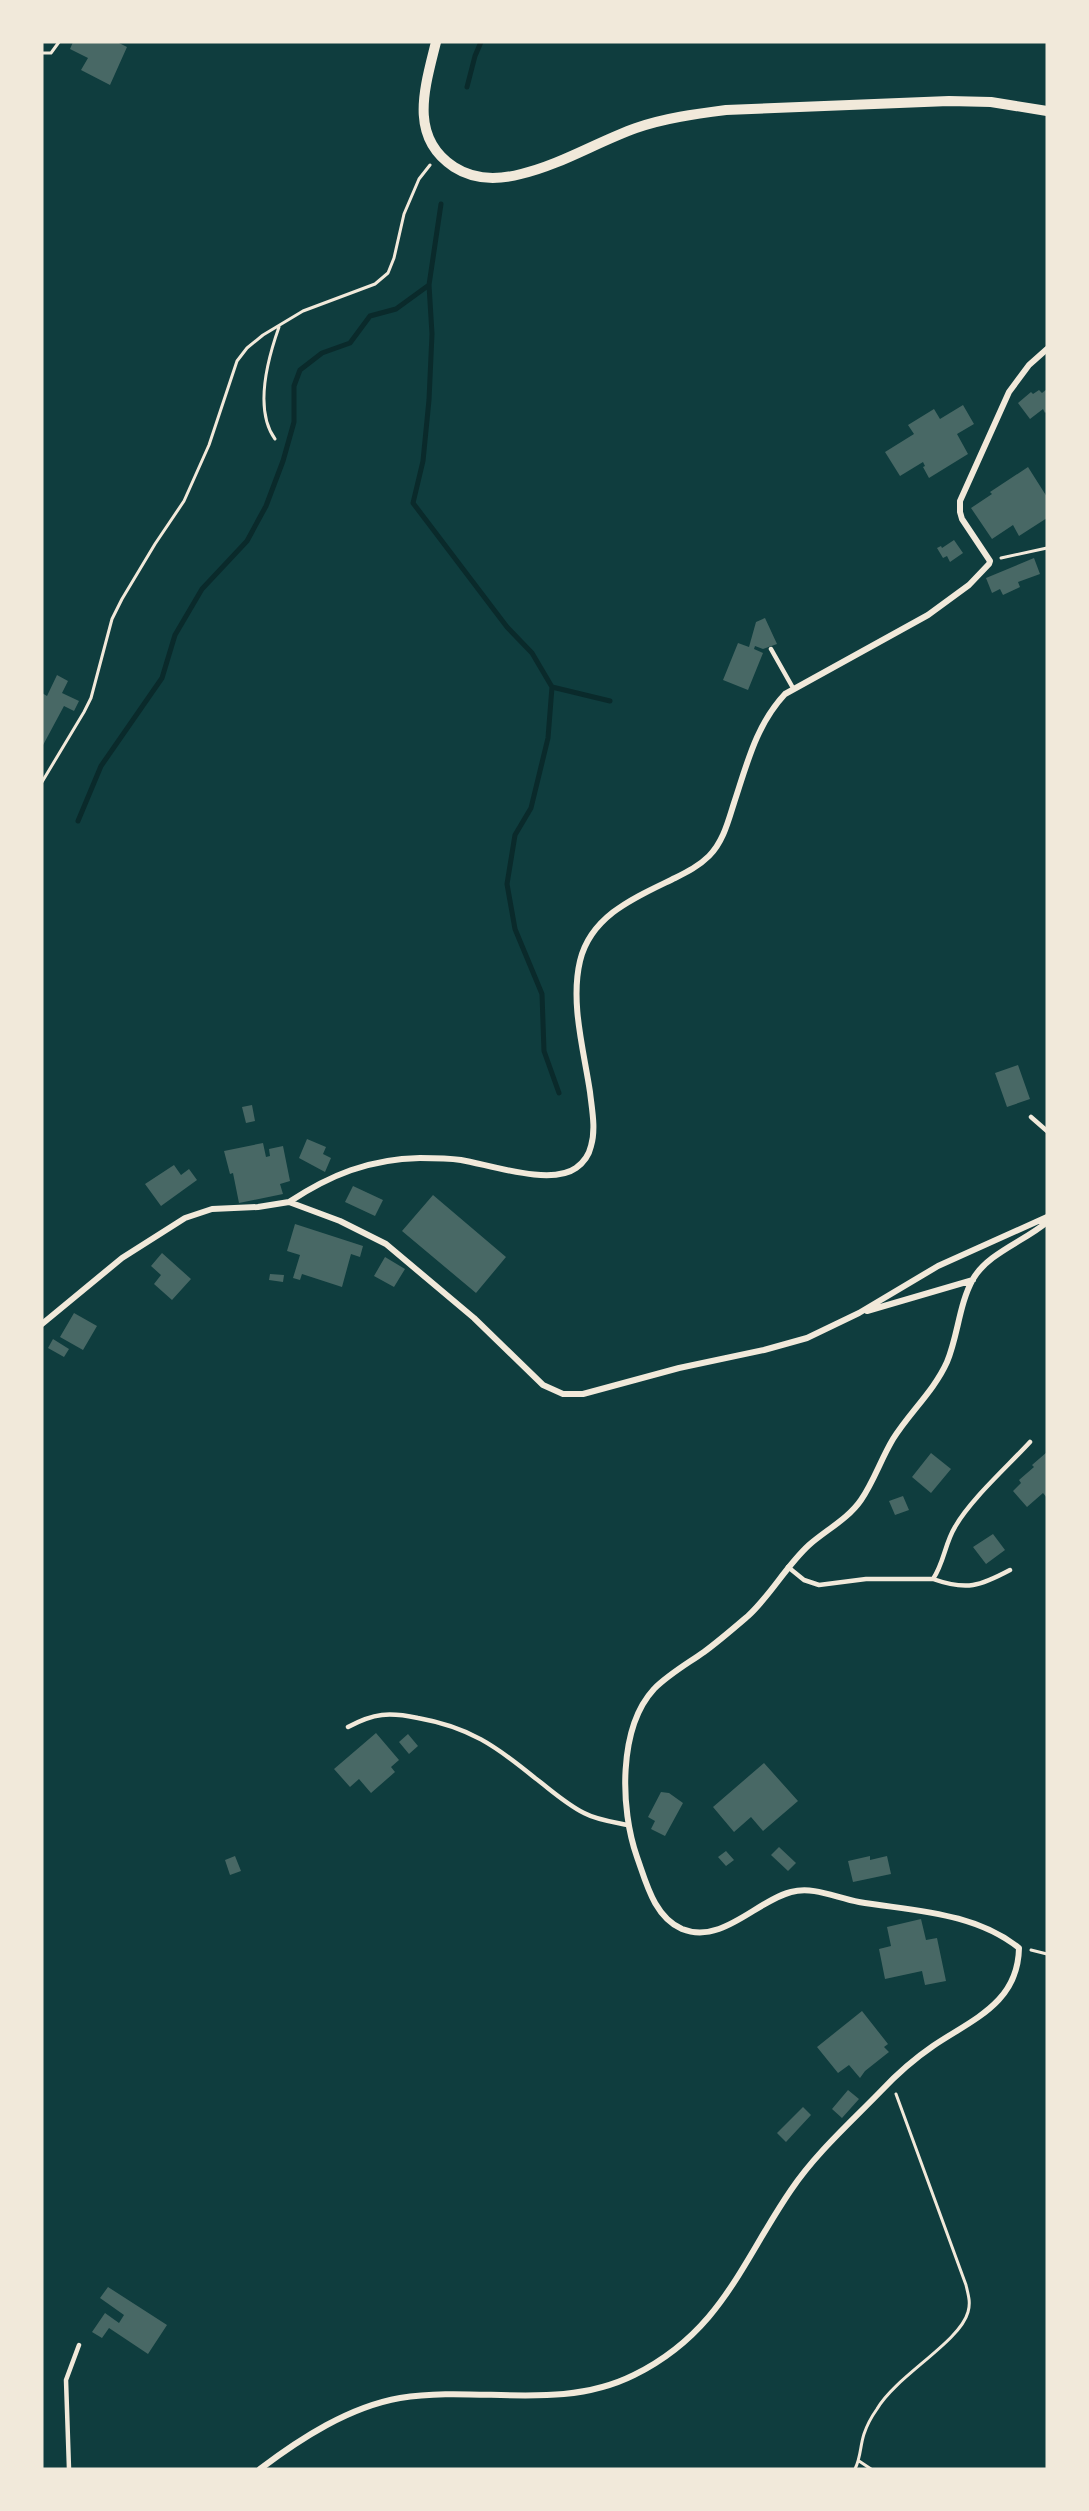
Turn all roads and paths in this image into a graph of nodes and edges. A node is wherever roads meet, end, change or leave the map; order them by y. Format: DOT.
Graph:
graph roads {
  1 [pos="59,42"];
  2 [pos="436,42"];
  3 [pos="42,53"];
  4 [pos="1047,111"];
  5 [pos="439,154"];
  6 [pos="280,325"];
  7 [pos="1047,349"];
  8 [pos="275,439"];
  9 [pos="1047,548"];
  10 [pos="990,561"];
  11 [pos="771,649"];
  12 [pos="793,688"];
  13 [pos="42,782"];
  14 [pos="1031,1117"];
  15 [pos="1047,1131"];
  16 [pos="289,1202"];
  17 [pos="1047,1217"];
  18 [pos="1047,1222"];
  19 [pos="973,1280"];
  20 [pos="859,1313"];
  21 [pos="42,1324"];
  22 [pos="1030,1442"];
  23 [pos="788,1567"];
  24 [pos="1010,1570"];
  25 [pos="933,1579"];
  26 [pos="348,1727"];
  27 [pos="628,1825"];
  28 [pos="1019,1948"];
  29 [pos="1047,1954"];
  30 [pos="890,2081"];
  31 [pos="79,2345"];
  32 [pos="859,2460"];
  33 [pos="69,2469"];
  34 [pos="260,2469"];
  35 [pos="855,2469"];
  36 [pos="871,2469"];
  1 -- 3 [label="path"];
  2 -- 5 [label="street"];
  4 -- 5 [label="street"];
  5 -- 6 [label="path"];
  6 -- 8 [label="path"];
  6 -- 13 [label="path"];
  7 -- 10 [label="street"];
  9 -- 10 [label="path"];
  10 -- 12 [label="street"];
  11 -- 12 [label="lane"];
  12 -- 16 [label="street"];
  14 -- 15 [label="lane"];
  16 -- 20 [label="street"];
  16 -- 21 [label="street"];
  17 -- 20 [label="street"];
  18 -- 19 [label="street"];
  19 -- 20 [label="street"];
  19 -- 23 [label="street"];
  22 -- 25 [label="lane"];
  23 -- 25 [label="lane"];
  23 -- 27 [label="street"];
  24 -- 25 [label="lane"];
  26 -- 27 [label="lane"];
  27 -- 28 [label="street"];
  28 -- 29 [label="path"];
  28 -- 30 [label="street"];
  30 -- 32 [label="path"];
  30 -- 34 [label="street"];
  31 -- 33 [label="lane"];
  32 -- 35 [label="path"];
  32 -- 36 [label="path"];
}
